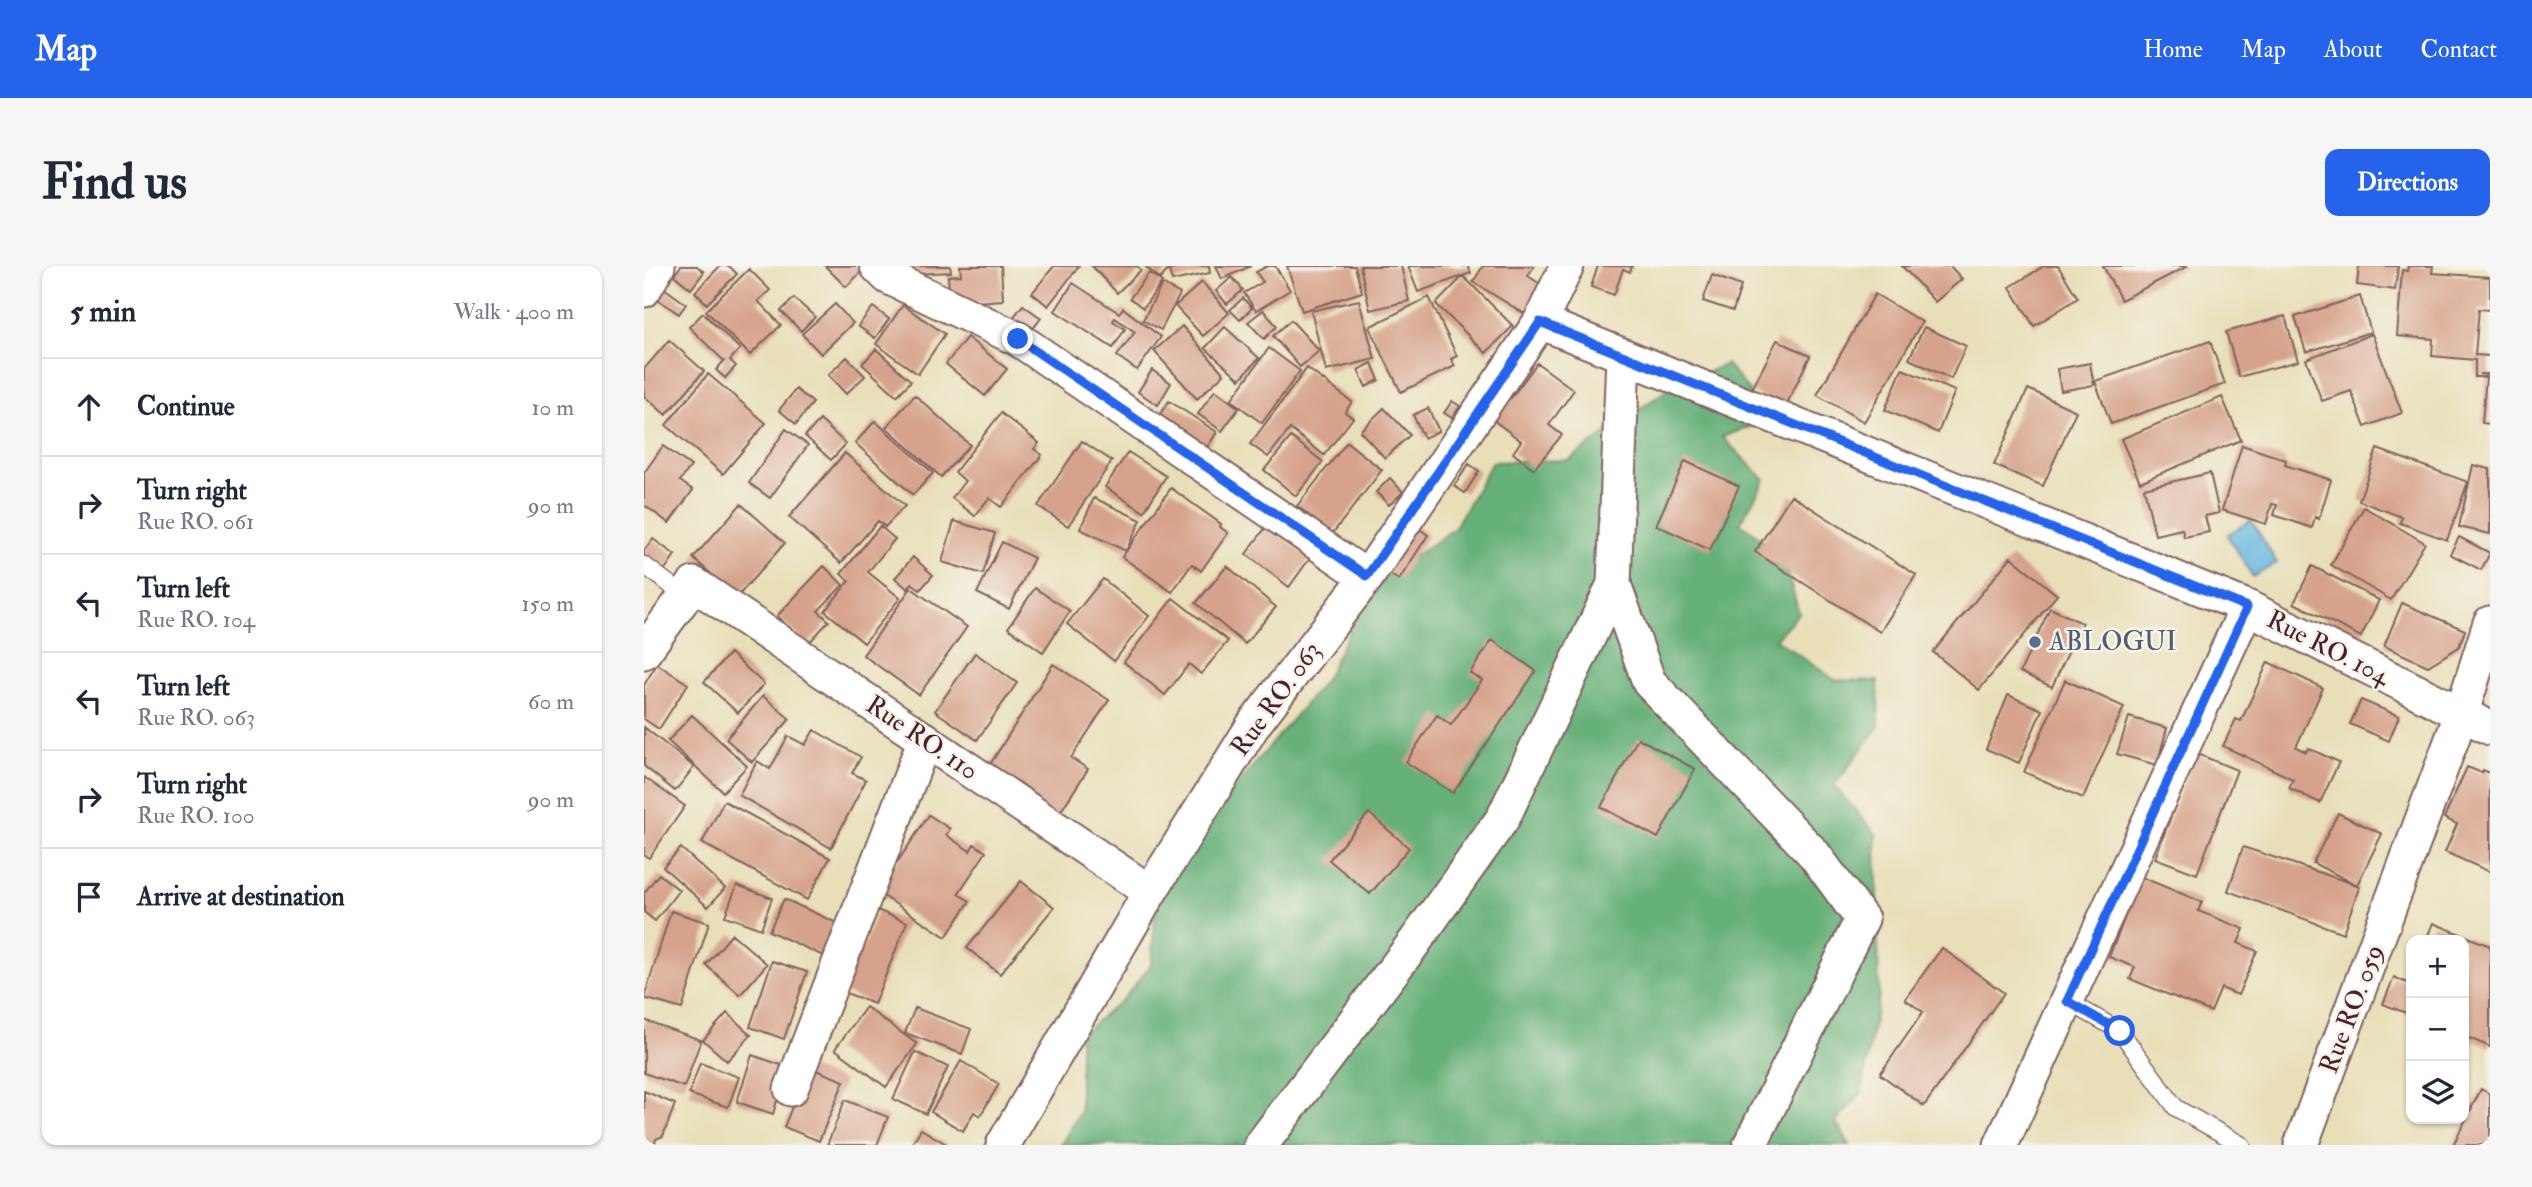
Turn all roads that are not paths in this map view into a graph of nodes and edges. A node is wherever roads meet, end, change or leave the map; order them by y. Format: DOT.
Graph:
graph roads {
  1 [pos="658,266"];
  2 [pos="877,266"];
  3 [pos="1567,266"];
  4 [pos="644,290"];
  5 [pos="1540,322"];
  6 [pos="1623,356"];
  7 [pos="644,565"];
  8 [pos="1367,576"];
  9 [pos="1614,584"];
  10 [pos="690,590"];
  11 [pos="2247,607"];
  12 [pos="2490,623"];
  13 [pos="644,652"];
  14 [pos="2476,722"];
  15 [pos="925,739"];
  16 [pos="1150,891"];
  17 [pos="2067,1001"];
  18 [pos="791,1089"];
  19 [pos="1003,1145"];
  20 [pos="1261,1145"];
  21 [pos="1750,1145"];
  22 [pos="2001,1145"];
  23 [pos="2242,1145"];
  24 [pos="2301,1145"];
  1 -- 4 [label="street"];
  2 -- 8 [label="street"];
  3 -- 5 [label="street, Rue RO. 063"];
  5 -- 6 [label="street, Rue RO. 104"];
  5 -- 8 [label="street, Rue RO. 063"];
  6 -- 9 [label="street"];
  6 -- 11 [label="street, Rue RO. 104"];
  7 -- 10 [label="lane"];
  8 -- 16 [label="street, Rue RO. 063"];
  9 -- 20 [label="street"];
  9 -- 21 [label="street"];
  10 -- 13 [label="street"];
  10 -- 15 [label="street, Rue RO. 110"];
  11 -- 14 [label="street, Rue RO. 104"];
  11 -- 17 [label="street"];
  12 -- 14 [label="street, Rue RO. 059"];
  14 -- 24 [label="street, Rue RO. 059"];
  15 -- 16 [label="street, Rue RO. 110"];
  15 -- 18 [label="street"];
  16 -- 19 [label="street, Rue RO. 063"];
  17 -- 22 [label="street"];
  17 -- 23 [label="lane"];
}
